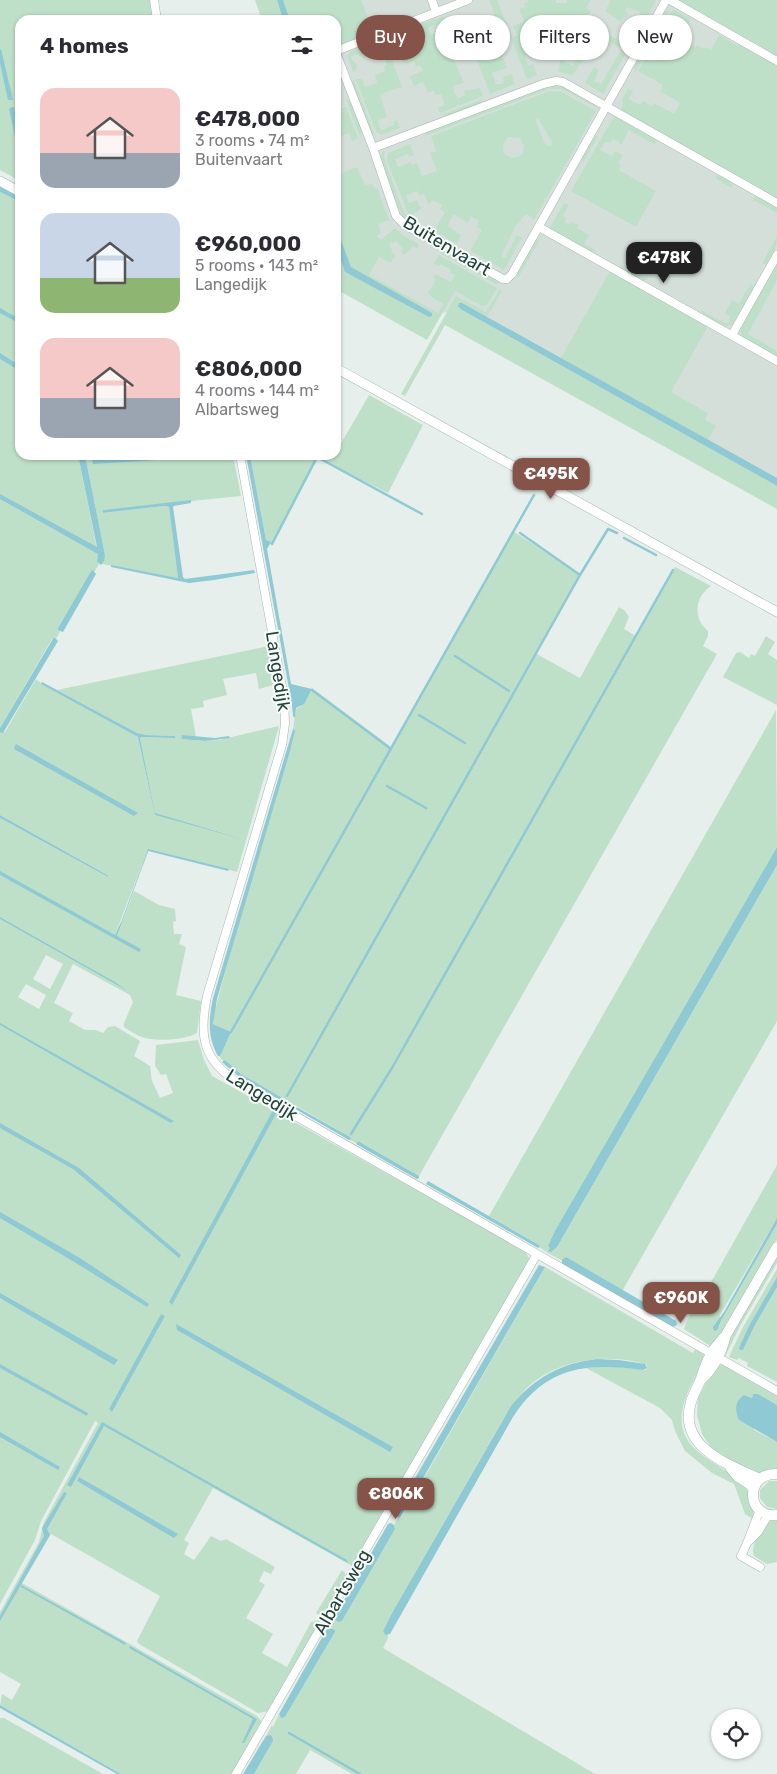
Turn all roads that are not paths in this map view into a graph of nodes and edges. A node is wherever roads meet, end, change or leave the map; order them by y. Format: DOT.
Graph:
graph roads {
  1 [pos="154,0"];
  2 [pos="432,0"];
  3 [pos="468,0"];
  4 [pos="668,0"];
  5 [pos="436,12"];
  6 [pos="156,15"];
  7 [pos="341,50"];
  8 [pos="777,61"];
  9 [pos="341,65"];
  10 [pos="607,106"];
  11 [pos="373,148"];
  12 [pos="0,181"];
  13 [pos="15,189"];
  14 [pos="777,202"];
  15 [pos="539,227"];
  16 [pos="777,255"];
  17 [pos="732,335"];
  18 [pos="777,361"];
  19 [pos="341,371"];
  20 [pos="241,460"];
  21 [pos="777,612"];
  22 [pos="777,1247"];
  23 [pos="536,1254"];
  24 [pos="715,1356"];
  25 [pos="777,1391"];
  26 [pos="777,1474"];
  27 [pos="757,1483"];
  28 [pos="768,1514"];
  29 [pos="760,1567"];
  30 [pos="236,1774"];
  1 -- 6 [label="street"];
  2 -- 5 [label="street"];
  3 -- 5 [label="street, Buitenvaart"];
  4 -- 8 [label="street, Buitenvaart"];
  4 -- 10 [label="street, Buitenvaart"];
  5 -- 7 [label="street, Buitenvaart"];
  9 -- 11 [label="street, Buitenvaart"];
  10 -- 11 [label="street"];
  10 -- 14 [label="street"];
  10 -- 15 [label="street, Buitenvaart"];
  11 -- 15 [label="street, Buitenvaart"];
  12 -- 13 [label="street"];
  15 -- 17 [label="street"];
  16 -- 17 [label="street"];
  17 -- 18 [label="street"];
  19 -- 21 [label="street"];
  20 -- 23 [label="street, Langedijk"];
  22 -- 24 [label="main road"];
  23 -- 24 [label="street, Langedijk"];
  23 -- 30 [label="street, Albartsweg"];
  24 -- 25 [label="street, Langedijk"];
  24 -- 27 [label="main road"];
  26 -- 27 [label="main road"];
  27 -- 28 [label="main road"];
  28 -- 29 [label="street"];
}
